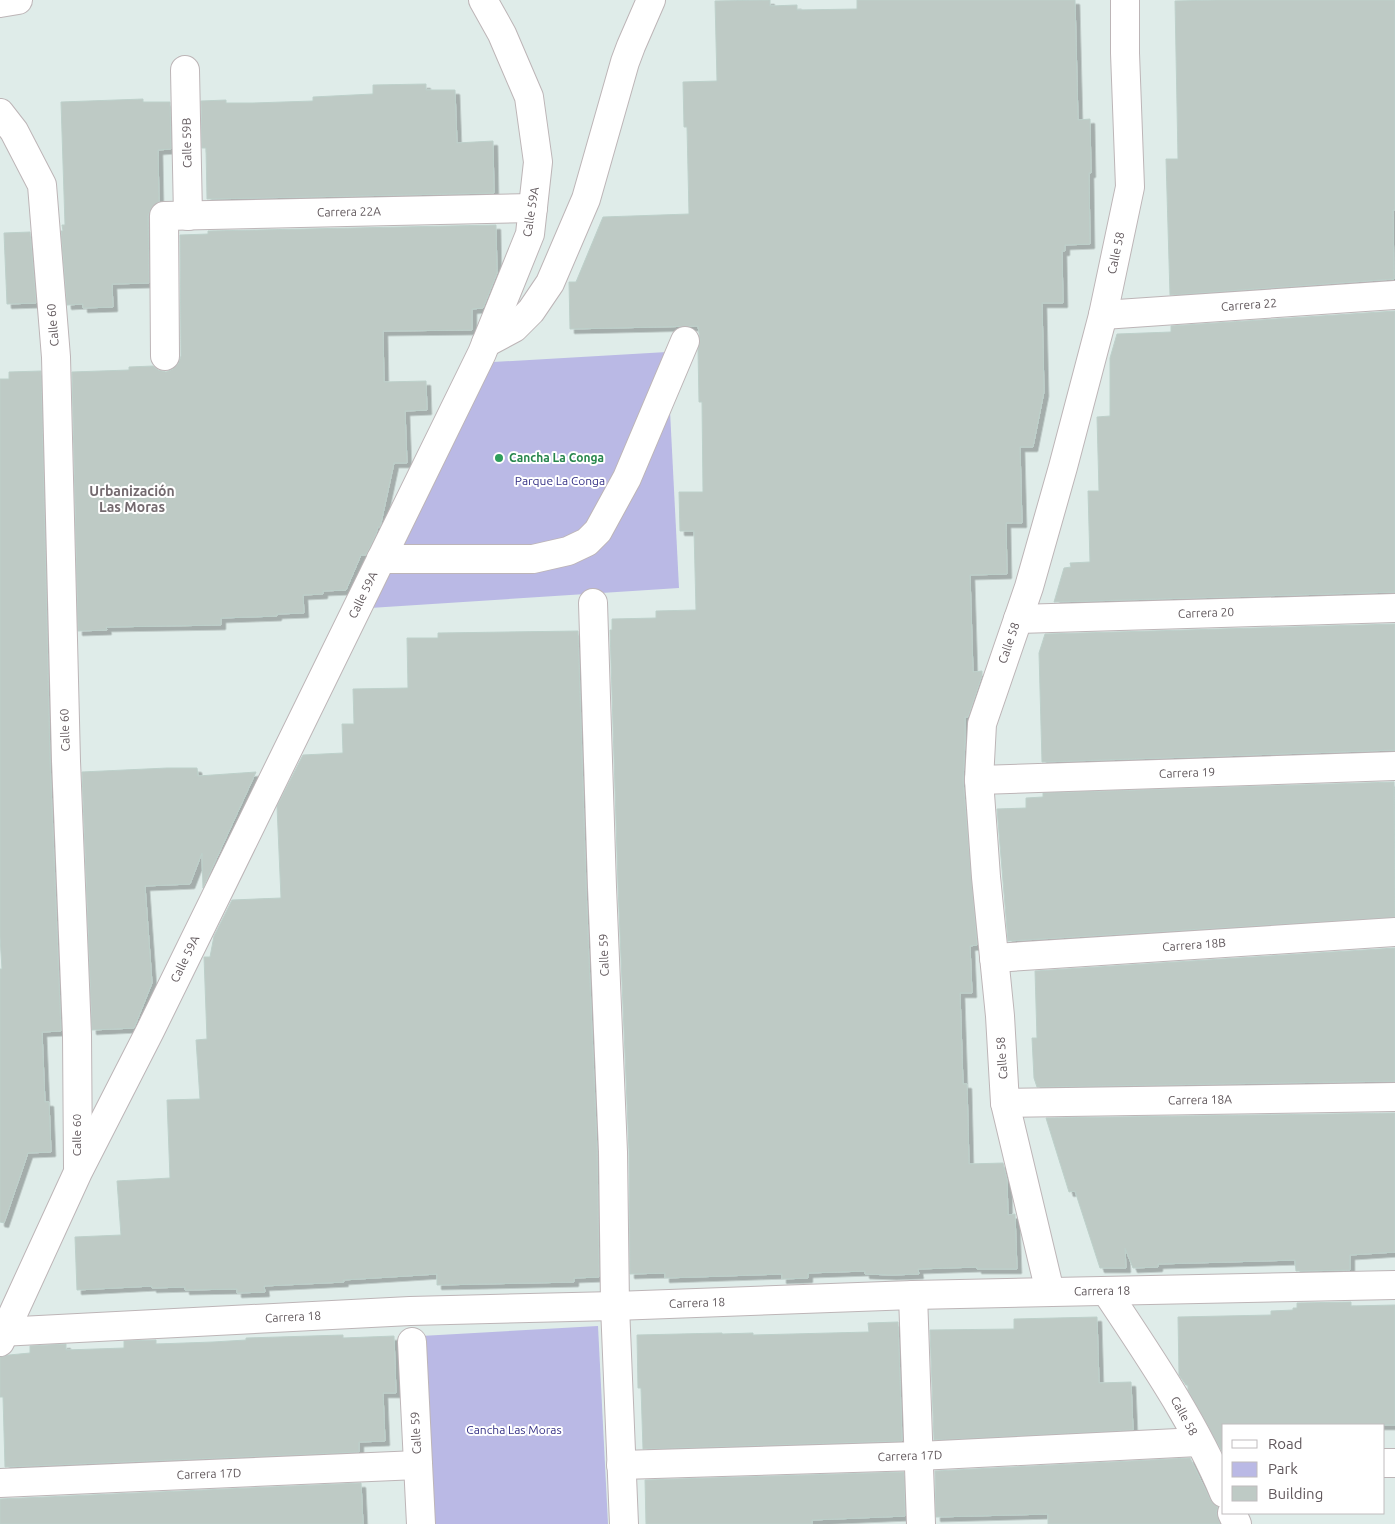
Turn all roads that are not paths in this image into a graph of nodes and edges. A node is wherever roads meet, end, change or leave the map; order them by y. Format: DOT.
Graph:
graph roads {
  1 [pos="18,0"];
  2 [pos="484,0"];
  3 [pos="651,0"];
  4 [pos="1125,0"];
  5 [pos="0,3"];
  6 [pos="185,70"];
  7 [pos="0,113"];
  8 [pos="533,208"];
  9 [pos="176,216"];
  10 [pos="1395,295"];
  11 [pos="1103,315"];
  12 [pos="685,341"];
  13 [pos="486,343"];
  14 [pos="165,356"];
  15 [pos="381,559"];
  16 [pos="593,603"];
  17 [pos="1395,608"];
  18 [pos="1018,619"];
  19 [pos="1395,766"];
  20 [pos="979,780"];
  21 [pos="1395,932"];
  22 [pos="994,958"];
  23 [pos="1395,1097"];
  24 [pos="1005,1103"];
  25 [pos="78,1172"];
  26 [pos="1395,1285"];
  27 [pos="1106,1291"];
  28 [pos="1050,1292"];
  29 [pos="913,1295"];
  30 [pos="615,1306"];
  31 [pos="2,1335"];
  32 [pos="412,1342"];
  33 [pos="1198,1442"];
  34 [pos="919,1456"];
  35 [pos="418,1465"];
  36 [pos="621,1465"];
  37 [pos="1218,1468"];
  38 [pos="0,1483"];
  39 [pos="1222,1485"];
  40 [pos="421,1524"];
  41 [pos="624,1524"];
  42 [pos="921,1524"];
  1 -- 5 [label="street"];
  2 -- 8 [label="street, Calle 59A"];
  3 -- 13 [label="street"];
  4 -- 11 [label="street, Calle 58"];
  6 -- 9 [label="street, Calle 59B"];
  7 -- 25 [label="street, Calle 60"];
  8 -- 9 [label="street, Carrera 22A"];
  8 -- 13 [label="street, Calle 59A"];
  9 -- 14 [label="street, Calle 59B"];
  10 -- 11 [label="street, Carrera 22"];
  11 -- 18 [label="street, Calle 58"];
  12 -- 15 [label="street"];
  13 -- 15 [label="street, Calle 59A"];
  15 -- 25 [label="street, Calle 59A"];
  16 -- 30 [label="street, Calle 59"];
  17 -- 18 [label="street, Carrera 20"];
  18 -- 20 [label="street, Calle 58"];
  19 -- 20 [label="street, Carrera 19"];
  20 -- 22 [label="street, Calle 58"];
  21 -- 22 [label="street, Carrera 18B"];
  22 -- 24 [label="street, Calle 58"];
  23 -- 24 [label="street, Carrera 18A"];
  24 -- 28 [label="street, Calle 58"];
  25 -- 31 [label="street, Calle 60"];
  26 -- 27 [label="street, Carrera 18"];
  27 -- 28 [label="street, Carrera 18"];
  27 -- 33 [label="street, Calle 58"];
  28 -- 29 [label="street, Carrera 18"];
  29 -- 30 [label="street, Carrera 18"];
  29 -- 34 [label="street"];
  30 -- 31 [label="street, Carrera 18"];
  30 -- 36 [label="street, Calle 59"];
  32 -- 35 [label="street, Calle 59"];
  33 -- 34 [label="street, Carrera 17D"];
  33 -- 37 [label="street, Calle 58"];
  34 -- 36 [label="street, Carrera 17D"];
  34 -- 42 [label="street"];
  35 -- 38 [label="street, Carrera 17D"];
  35 -- 40 [label="street, Calle 59"];
  36 -- 41 [label="street, Calle 59"];
  37 -- 39 [label="street, Calle 58"];
}
